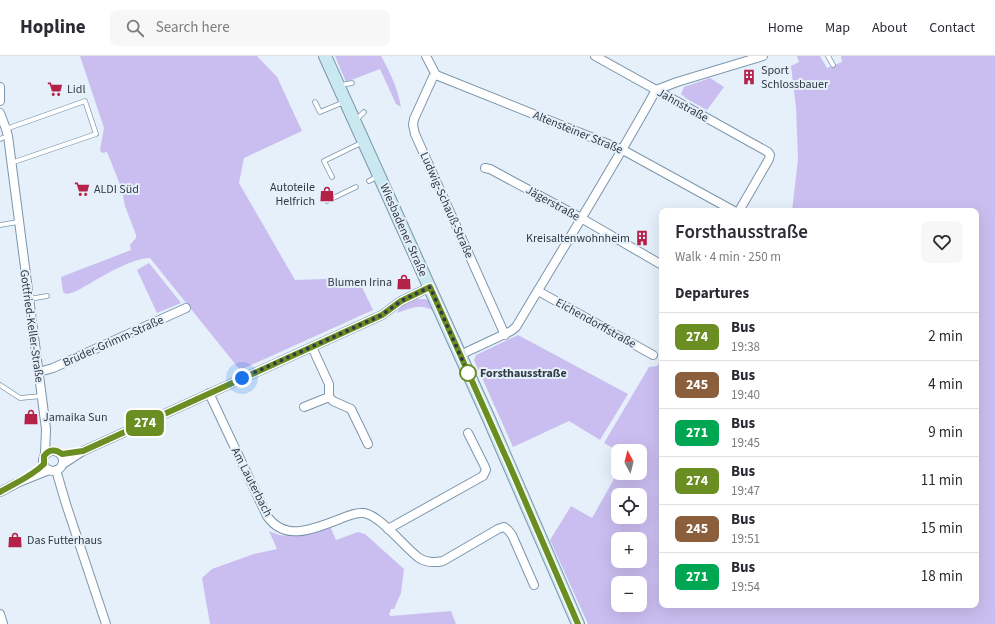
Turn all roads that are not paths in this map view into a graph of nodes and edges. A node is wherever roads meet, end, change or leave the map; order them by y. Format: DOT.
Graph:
graph roads {
  1 [pos="325,56"];
  2 [pos="426,56"];
  3 [pos="595,56"];
  4 [pos="763,56"];
  5 [pos="828,56"];
  6 [pos="753,58"];
  7 [pos="833,65"];
  8 [pos="436,75"];
  9 [pos="352,83"];
  10 [pos="338,85"];
  11 [pos="0,87"];
  12 [pos="656,90"];
  13 [pos="0,101"];
  14 [pos="345,101"];
  15 [pos="315,102"];
  16 [pos="364,112"];
  17 [pos="0,113"];
  18 [pos="354,121"];
  19 [pos="5,135"];
  20 [pos="364,142"];
  21 [pos="623,150"];
  22 [pos="11,163"];
  23 [pos="485,168"];
  24 [pos="332,177"];
  25 [pos="356,187"];
  26 [pos="327,201"];
  27 [pos="729,208"];
  28 [pos="741,208"];
  29 [pos="581,218"];
  30 [pos="18,222"];
  31 [pos="0,225"];
  32 [pos="659,263"];
  33 [pos="430,287"];
  34 [pos="538,290"];
  35 [pos="47,296"];
  36 [pos="29,299"];
  37 [pos="186,308"];
  38 [pos="505,335"];
  39 [pos="312,347"];
  40 [pos="460,355"];
  41 [pos="653,355"];
  42 [pos="39,372"];
  43 [pos="0,385"];
  44 [pos="209,393"];
  45 [pos="42,396"];
  46 [pos="329,397"];
  47 [pos="304,407"];
  48 [pos="46,429"];
  49 [pos="468,433"];
  50 [pos="368,444"];
  51 [pos="83,451"];
  52 [pos="59,452"];
  53 [pos="45,454"];
  54 [pos="63,464"];
  55 [pos="50,468"];
  56 [pos="0,492"];
  57 [pos="388,529"];
  58 [pos="534,585"];
  59 [pos="0,614"];
  60 [pos="3,624"];
  61 [pos="106,624"];
  62 [pos="578,624"];
  1 -- 10 [label="main road, Wiesbadener Straße"];
  2 -- 8 [label="street"];
  3 -- 12 [label="street, Jahnstraße"];
  4 -- 6 [label="street"];
  5 -- 7 [label="lane"];
  6 -- 12 [label="street"];
  8 -- 21 [label="street, Altensteiner Straße"];
  8 -- 38 [label="street, Ludwig-Schauß-Straße"];
  9 -- 10 [label="lane"];
  10 -- 14 [label="main road, Wiesbadener Straße"];
  11 -- 13 [label="street"];
  12 -- 21 [label="street"];
  12 -- 28 [label="street, Jahnstraße"];
  14 -- 15 [label="lane"];
  14 -- 18 [label="main road, Wiesbadener Straße"];
  16 -- 18 [label="lane"];
  17 -- 19 [label="street, Gottfried-Keller-Straße"];
  18 -- 20 [label="main road, Wiesbadener Straße"];
  19 -- 22 [label="street, Gottfried-Keller-Straße"];
  19 -- 22 [label="lane"];
  20 -- 24 [label="lane"];
  20 -- 33 [label="main road, Wiesbadener Straße"];
  21 -- 27 [label="street, Altensteiner Straße"];
  21 -- 29 [label="street"];
  22 -- 30 [label="street, Gottfried-Keller-Straße"];
  23 -- 29 [label="street, Jägerstraße"];
  25 -- 26 [label="lane"];
  29 -- 32 [label="street, Jägerstraße"];
  29 -- 34 [label="street"];
  30 -- 31 [label="lane"];
  30 -- 36 [label="street, Gottfried-Keller-Straße"];
  33 -- 39 [label="street"];
  33 -- 40 [label="main road, Wiesbadener Straße"];
  34 -- 38 [label="street"];
  34 -- 41 [label="street, Eichendorffstraße"];
  35 -- 36 [label="lane"];
  36 -- 42 [label="street, Gottfried-Keller-Straße"];
  37 -- 42 [label="street, Brüder-Grimm-Straße"];
  38 -- 40 [label="street"];
  39 -- 44 [label="street"];
  39 -- 46 [label="street"];
  40 -- 62 [label="main road, Wiesbadener Straße"];
  42 -- 45 [label="street, Gottfried-Keller-Straße"];
  43 -- 45 [label="lane"];
  44 -- 51 [label="street"];
  44 -- 57 [label="street, Am Lauterbach"];
  45 -- 48 [label="street, Gottfried-Keller-Straße"];
  46 -- 47 [label="street"];
  46 -- 50 [label="street"];
  48 -- 52 [label="street, Gottfried-Keller-Straße"];
  48 -- 53 [label="street, Gottfried-Keller-Straße"];
  49 -- 57 [label="street"];
  51 -- 52 [label="street"];
  51 -- 54 [label="street"];
  52 -- 53 [label="street"];
  52 -- 54 [label="street"];
  53 -- 55 [label="street"];
  54 -- 55 [label="street"];
  55 -- 56 [label="street"];
  55 -- 61 [label="street"];
  57 -- 58 [label="street, Am Lauterbach"];
  59 -- 60 [label="street"];
}
